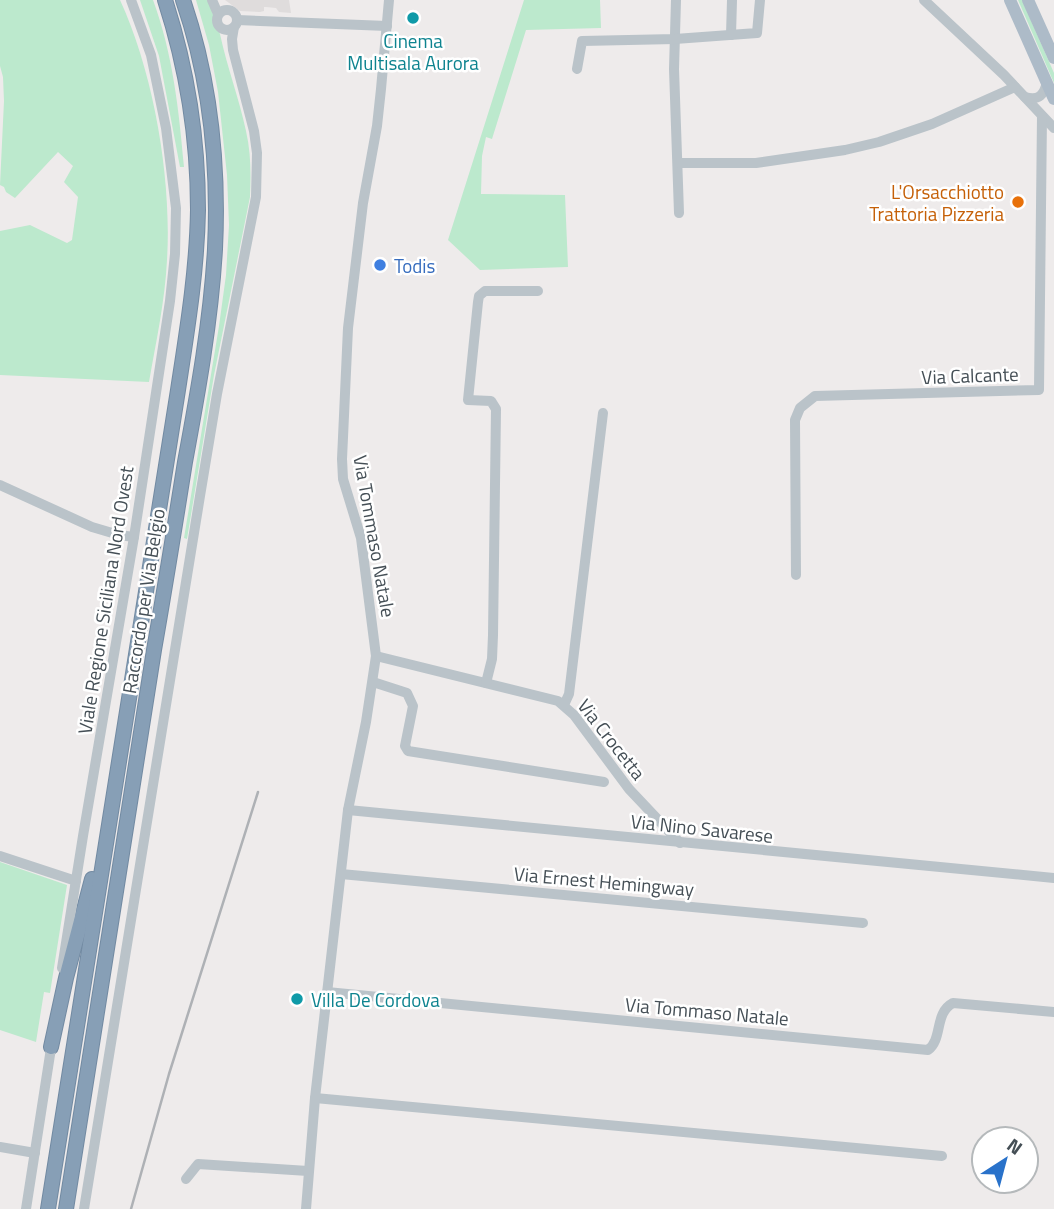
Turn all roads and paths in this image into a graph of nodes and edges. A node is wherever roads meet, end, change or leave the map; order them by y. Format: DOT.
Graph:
graph roads {
  1 [pos="131,0"];
  2 [pos="165,0"];
  3 [pos="183,0"];
  4 [pos="212,0"];
  5 [pos="220,0"];
  6 [pos="388,0"];
  7 [pos="676,0"];
  8 [pos="732,0"];
  9 [pos="760,0"];
  10 [pos="924,0"];
  11 [pos="1010,0"];
  12 [pos="1028,0"];
  13 [pos="222,12"];
  14 [pos="236,24"];
  15 [pos="387,26"];
  16 [pos="731,34"];
  17 [pos="675,38"];
  18 [pos="1054,58"];
  19 [pos="577,69"];
  20 [pos="1046,82"];
  21 [pos="1015,87"];
  22 [pos="1024,97"];
  23 [pos="1054,99"];
  24 [pos="1042,116"];
  25 [pos="1054,128"];
  26 [pos="678,163"];
  27 [pos="679,214"];
  28 [pos="538,290"];
  29 [pos="603,413"];
  30 [pos="0,485"];
  31 [pos="134,537"];
  32 [pos="796,575"];
  33 [pos="147,582"];
  34 [pos="376,656"];
  35 [pos="373,682"];
  36 [pos="486,683"];
  37 [pos="564,705"];
  38 [pos="604,782"];
  39 [pos="348,810"];
  40 [pos="680,843"];
  41 [pos="0,856"];
  42 [pos="341,874"];
  43 [pos="1054,878"];
  44 [pos="76,881"];
  45 [pos="863,923"];
  46 [pos="327,992"];
  47 [pos="1054,1012"];
  48 [pos="51,1046"];
  49 [pos="315,1098"];
  50 [pos="0,1147"];
  51 [pos="35,1153"];
  52 [pos="942,1156"];
  53 [pos="308,1171"];
  54 [pos="186,1179"];
  55 [pos="26,1209"];
  56 [pos="48,1209"];
  57 [pos="66,1209"];
  58 [pos="84,1209"];
  59 [pos="306,1209"];
  1 -- 31 [label="street, Viale Regione Siciliana Nord Ovest"];
  2 -- 33 [label="highway, Raccordo per Via Belgio"];
  3 -- 57 [label="highway, Raccordo per Via Belgio"];
  4 -- 13 [label="street"];
  5 -- 13 [label="street"];
  6 -- 15 [label="street, Via Tommaso Natale"];
  7 -- 17 [label="street"];
  8 -- 16 [label="street"];
  9 -- 16 [label="street"];
  10 -- 21 [label="street"];
  11 -- 20 [label="main road"];
  12 -- 18 [label="main road"];
  13 -- 14 [label="street"];
  13 -- 14 [label="street"];
  14 -- 15 [label="street"];
  14 -- 58 [label="street"];
  15 -- 34 [label="street, Via Tommaso Natale"];
  16 -- 17 [label="street"];
  17 -- 19 [label="street"];
  17 -- 26 [label="street"];
  20 -- 22 [label="street"];
  20 -- 23 [label="main road"];
  21 -- 22 [label="street"];
  21 -- 26 [label="street"];
  22 -- 24 [label="street"];
  24 -- 25 [label="street"];
  24 -- 32 [label="street, Via Calcante"];
  26 -- 27 [label="street"];
  28 -- 36 [label="street"];
  29 -- 37 [label="street"];
  30 -- 31 [label="street"];
  31 -- 44 [label="street, Viale Regione Siciliana Nord Ovest"];
  33 -- 48 [label="highway"];
  33 -- 56 [label="highway, Raccordo per Via Belgio"];
  34 -- 35 [label="street, Via Tommaso Natale"];
  34 -- 36 [label="street, Via Crocetta"];
  35 -- 38 [label="street, Via Crocetta"];
  35 -- 39 [label="street, Via Tommaso Natale"];
  36 -- 37 [label="street, Via Crocetta"];
  37 -- 40 [label="street, Via Crocetta"];
  39 -- 40 [label="street, Via Nino Savarese"];
  39 -- 42 [label="street, Via Tommaso Natale"];
  40 -- 43 [label="street, Via Nino Savarese"];
  41 -- 44 [label="street"];
  42 -- 45 [label="street, Via Ernest Hemingway"];
  42 -- 46 [label="street, Via Tommaso Natale"];
  44 -- 48 [label="street, Viale Regione Siciliana Nord Ovest"];
  46 -- 47 [label="street, Via Tommaso Natale"];
  46 -- 49 [label="street, Via Tommaso Natale"];
  48 -- 51 [label="street, Viale Regione Siciliana Nord Ovest"];
  49 -- 52 [label="street"];
  49 -- 53 [label="street, Via Tommaso Natale"];
  50 -- 51 [label="street"];
  51 -- 55 [label="street, Viale Regione Siciliana Nord Ovest"];
  53 -- 54 [label="street"];
  53 -- 59 [label="street, Via Tommaso Natale"];
}
